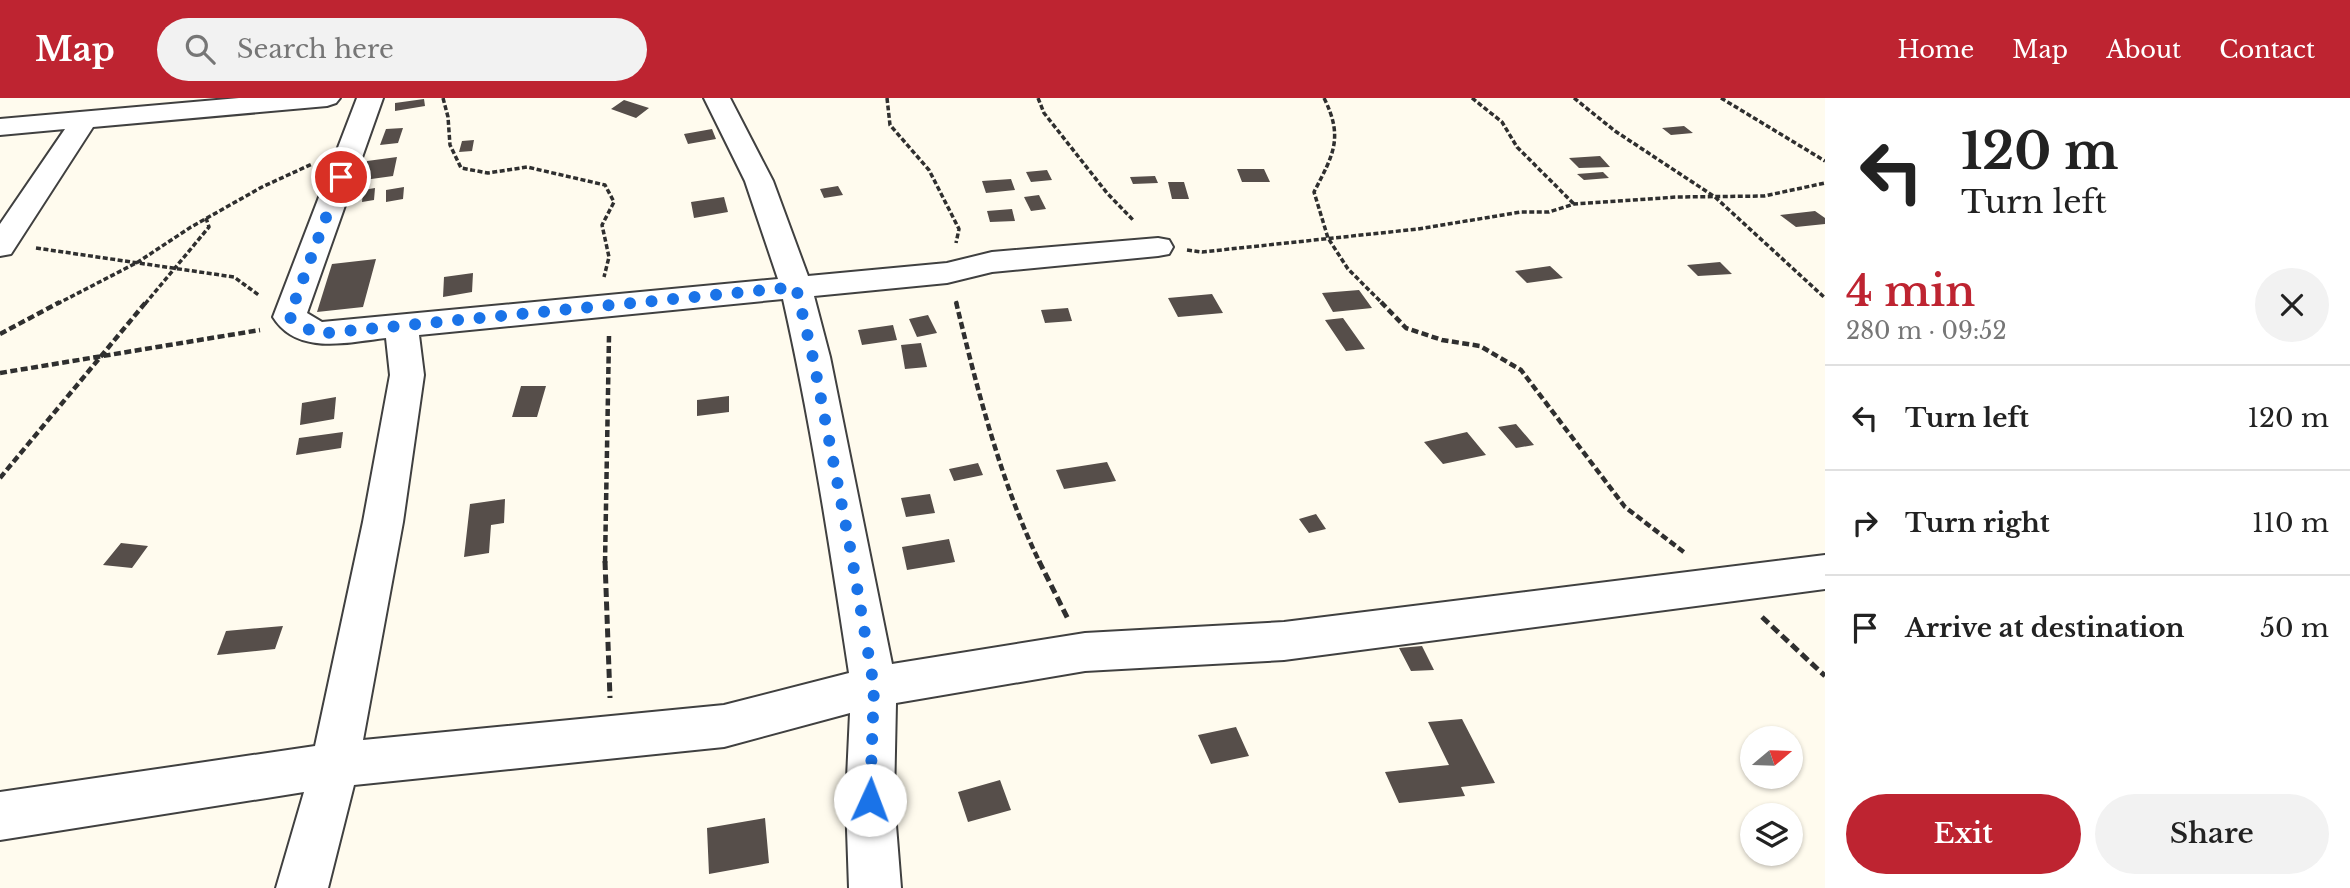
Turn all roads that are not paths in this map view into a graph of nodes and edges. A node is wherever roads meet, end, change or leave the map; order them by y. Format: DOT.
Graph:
graph roads {
  1 [pos="327,98"];
  2 [pos="370,98"];
  3 [pos="717,98"];
  4 [pos="84,120"];
  5 [pos="0,127"];
  6 [pos="4,241"];
  7 [pos="1158,247"];
  8 [pos="796,287"];
  9 [pos="401,325"];
  10 [pos="1825,572"];
  11 [pos="874,687"];
  12 [pos="335,765"];
  13 [pos="0,816"];
  14 [pos="302,888"];
  15 [pos="875,888"];
  1 -- 4 [label="street"];
  2 -- 9 [label="street"];
  3 -- 8 [label="street"];
  4 -- 5 [label="street"];
  4 -- 6 [label="street"];
  7 -- 8 [label="street"];
  8 -- 9 [label="street"];
  8 -- 11 [label="street"];
  9 -- 12 [label="street"];
  10 -- 11 [label="street"];
  11 -- 12 [label="street"];
  11 -- 15 [label="street"];
  12 -- 13 [label="street"];
  12 -- 14 [label="street"];
}
